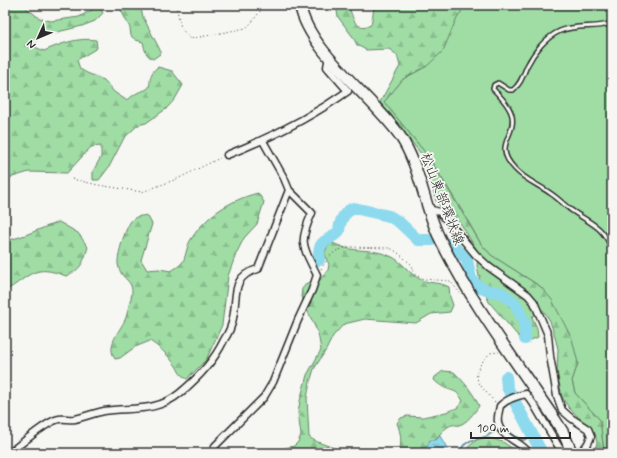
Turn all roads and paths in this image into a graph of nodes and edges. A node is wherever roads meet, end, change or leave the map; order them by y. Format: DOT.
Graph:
graph roads {
  1 [pos="176,5"];
  2 [pos="265,5"];
  3 [pos="300,5"];
  4 [pos="612,23"];
  5 [pos="329,56"];
  6 [pos="263,141"];
  7 [pos="227,155"];
  8 [pos="72,179"];
  9 [pos="289,190"];
  10 [pos="428,208"];
  11 [pos="612,249"];
  12 [pos="317,275"];
  13 [pos="460,293"];
  14 [pos="496,352"];
  15 [pos="500,406"];
  16 [pos="9,453"];
  17 [pos="213,453"];
  18 [pos="529,453"];
  19 [pos="571,453"];
  20 [pos="577,453"];
  1 -- 2 [label="path"];
  3 -- 5 [label="main road, 松山東部環状線"];
  4 -- 11 [label="lane"];
  5 -- 6 [label="street"];
  5 -- 10 [label="main road, 松山東部環状線"];
  6 -- 7 [label="street"];
  6 -- 9 [label="street"];
  7 -- 8 [label="path"];
  9 -- 12 [label="street"];
  9 -- 16 [label="street"];
  10 -- 19 [label="main road, 松山東部環状線"];
  10 -- 20 [label="street"];
  12 -- 13 [label="path"];
  12 -- 17 [label="street"];
  14 -- 15 [label="path"];
  15 -- 18 [label="street"];
  15 -- 19 [label="street"];
}
